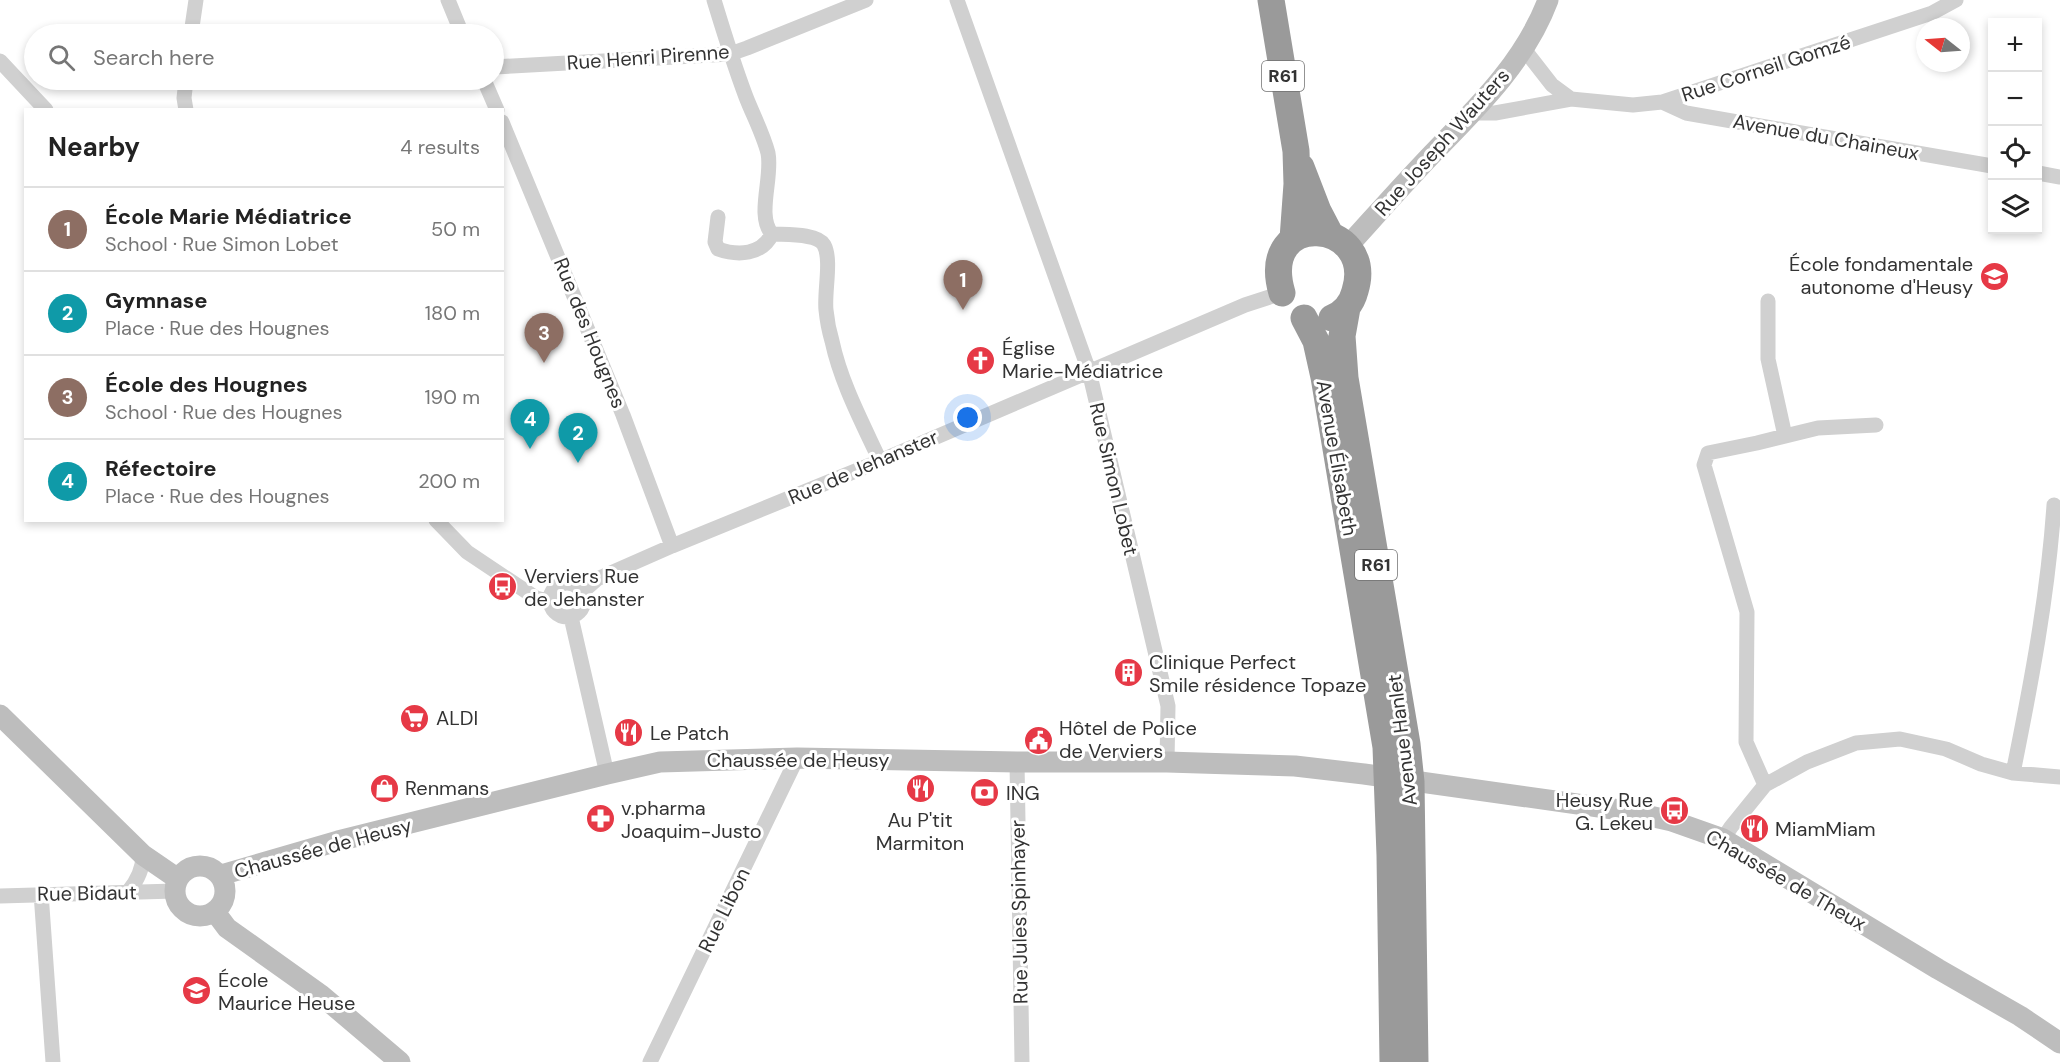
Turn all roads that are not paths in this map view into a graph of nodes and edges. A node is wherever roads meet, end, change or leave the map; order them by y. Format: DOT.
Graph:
graph roads {
  1 [pos="195,0"];
  2 [pos="447,0"];
  3 [pos="714,0"];
  4 [pos="866,0"];
  5 [pos="957,0"];
  6 [pos="1271,0"];
  7 [pos="1548,0"];
  8 [pos="1956,0"];
  9 [pos="193,24"];
  10 [pos="458,24"];
  11 [pos="1524,49"];
  12 [pos="730,54"];
  13 [pos="0,61"];
  14 [pos="504,66"];
  15 [pos="24,87"];
  16 [pos="27,90"];
  17 [pos="185,90"];
  18 [pos="488,90"];
  19 [pos="1570,99"];
  20 [pos="1662,102"];
  21 [pos="44,108"];
  22 [pos="186,108"];
  23 [pos="496,108"];
  24 [pos="1474,113"];
  25 [pos="504,127"];
  26 [pos="1296,151"];
  27 [pos="1988,165"];
  28 [pos="2042,174"];
  29 [pos="2060,177"];
  30 [pos="718,217"];
  31 [pos="772,234"];
  32 [pos="1293,240"];
  33 [pos="1339,241"];
  34 [pos="1282,293"];
  35 [pos="1768,301"];
  36 [pos="1347,308"];
  37 [pos="1089,371"];
  38 [pos="1352,422"];
  39 [pos="1876,425"];
  40 [pos="1785,436"];
  41 [pos="879,461"];
  42 [pos="2054,505"];
  43 [pos="438,522"];
  44 [pos="672,546"];
  45 [pos="582,592"];
  46 [pos="544,600"];
  47 [pos="571,617"];
  48 [pos="0,715"];
  49 [pos="797,758"];
  50 [pos="1017,762"];
  51 [pos="1167,762"];
  52 [pos="2013,773"];
  53 [pos="606,774"];
  54 [pos="2060,777"];
  55 [pos="1400,780"];
  56 [pos="1765,785"];
  57 [pos="1723,839"];
  58 [pos="143,855"];
  59 [pos="221,875"];
  60 [pos="176,885"];
  61 [pos="128,891"];
  62 [pos="41,893"];
  63 [pos="0,896"];
  64 [pos="215,912"];
  65 [pos="2020,1016"];
  66 [pos="2060,1028"];
  67 [pos="2060,1043"];
  68 [pos="53,1062"];
  69 [pos="400,1062"];
  70 [pos="650,1062"];
  71 [pos="1022,1062"];
  72 [pos="1393,1062"];
  73 [pos="1415,1062"];
  1 -- 9 [label="street"];
  2 -- 10 [label="street"];
  3 -- 12 [label="street"];
  4 -- 12 [label="street, Rue Henri Pirenne"];
  5 -- 37 [label="street, Rue Simon Lobet"];
  6 -- 26 [label="highway, R61"];
  7 -- 11 [label="main road, Rue Joseph Wauters"];
  8 -- 20 [label="street, Rue Corneil Gomzé"];
  11 -- 19 [label="street"];
  11 -- 24 [label="main road, Rue Joseph Wauters"];
  12 -- 14 [label="street, Rue Henri Pirenne"];
  12 -- 31 [label="street"];
  13 -- 15 [label="street"];
  16 -- 21 [label="street"];
  17 -- 22 [label="street"];
  18 -- 23 [label="street"];
  19 -- 20 [label="street, Rue Corneil Gomzé"];
  19 -- 24 [label="street, Rue Corneil Gomzé"];
  20 -- 27 [label="street, Avenue du Chaineux"];
  24 -- 33 [label="main road, Rue Joseph Wauters"];
  25 -- 44 [label="street, Rue des Hougnes"];
  26 -- 32 [label="highway, R61"];
  26 -- 33 [label="highway, R61"];
  28 -- 29 [label="street"];
  30 -- 31 [label="street"];
  31 -- 41 [label="street"];
  32 -- 33 [label="highway"];
  32 -- 34 [label="highway, R61"];
  33 -- 36 [label="highway, R61"];
  34 -- 37 [label="street, Rue de Jehanster"];
  35 -- 40 [label="street"];
  36 -- 38 [label="highway, Avenue Élisabeth / R61"];
  36 -- 55 [label="highway, Avenue Élisabeth / R61"];
  37 -- 41 [label="street, Rue de Jehanster"];
  37 -- 51 [label="street, Rue Simon Lobet"];
  38 -- 55 [label="highway, Avenue Hanlet / R61"];
  39 -- 40 [label="street"];
  40 -- 56 [label="street"];
  41 -- 44 [label="street, Rue de Jehanster"];
  42 -- 52 [label="street"];
  43 -- 46 [label="street"];
  44 -- 45 [label="street, Rue de Jehanster"];
  45 -- 46 [label="street"];
  45 -- 47 [label="street"];
  46 -- 47 [label="street"];
  47 -- 53 [label="street"];
  48 -- 58 [label="main road"];
  49 -- 50 [label="main road, Chaussée de Heusy"];
  49 -- 53 [label="main road, Chaussée de Heusy"];
  49 -- 70 [label="street, Rue Libon"];
  50 -- 51 [label="main road, Chaussée de Heusy"];
  50 -- 71 [label="street, Rue Jules Spinhayer"];
  51 -- 55 [label="main road, Chaussée de Heusy"];
  52 -- 54 [label="street"];
  52 -- 56 [label="street"];
  53 -- 59 [label="main road, Chaussée de Heusy"];
  55 -- 57 [label="main road, Chaussée de Theux"];
  55 -- 72 [label="highway, Avenue Hanlet / R61"];
  55 -- 73 [label="highway, Avenue Hanlet / R61"];
  56 -- 57 [label="street"];
  57 -- 65 [label="main road, Chaussée de Theux"];
  58 -- 60 [label="main road"];
  58 -- 61 [label="street"];
  59 -- 60 [label="main road"];
  59 -- 64 [label="main road"];
  60 -- 61 [label="street, Rue Bidaut"];
  60 -- 64 [label="main road"];
  61 -- 62 [label="street, Rue Bidaut"];
  62 -- 63 [label="street, Rue Bidaut"];
  62 -- 68 [label="street"];
  64 -- 69 [label="main road"];
  65 -- 66 [label="main road, Chaussée de Theux"];
  65 -- 67 [label="main road, Chaussée de Theux"];
}
